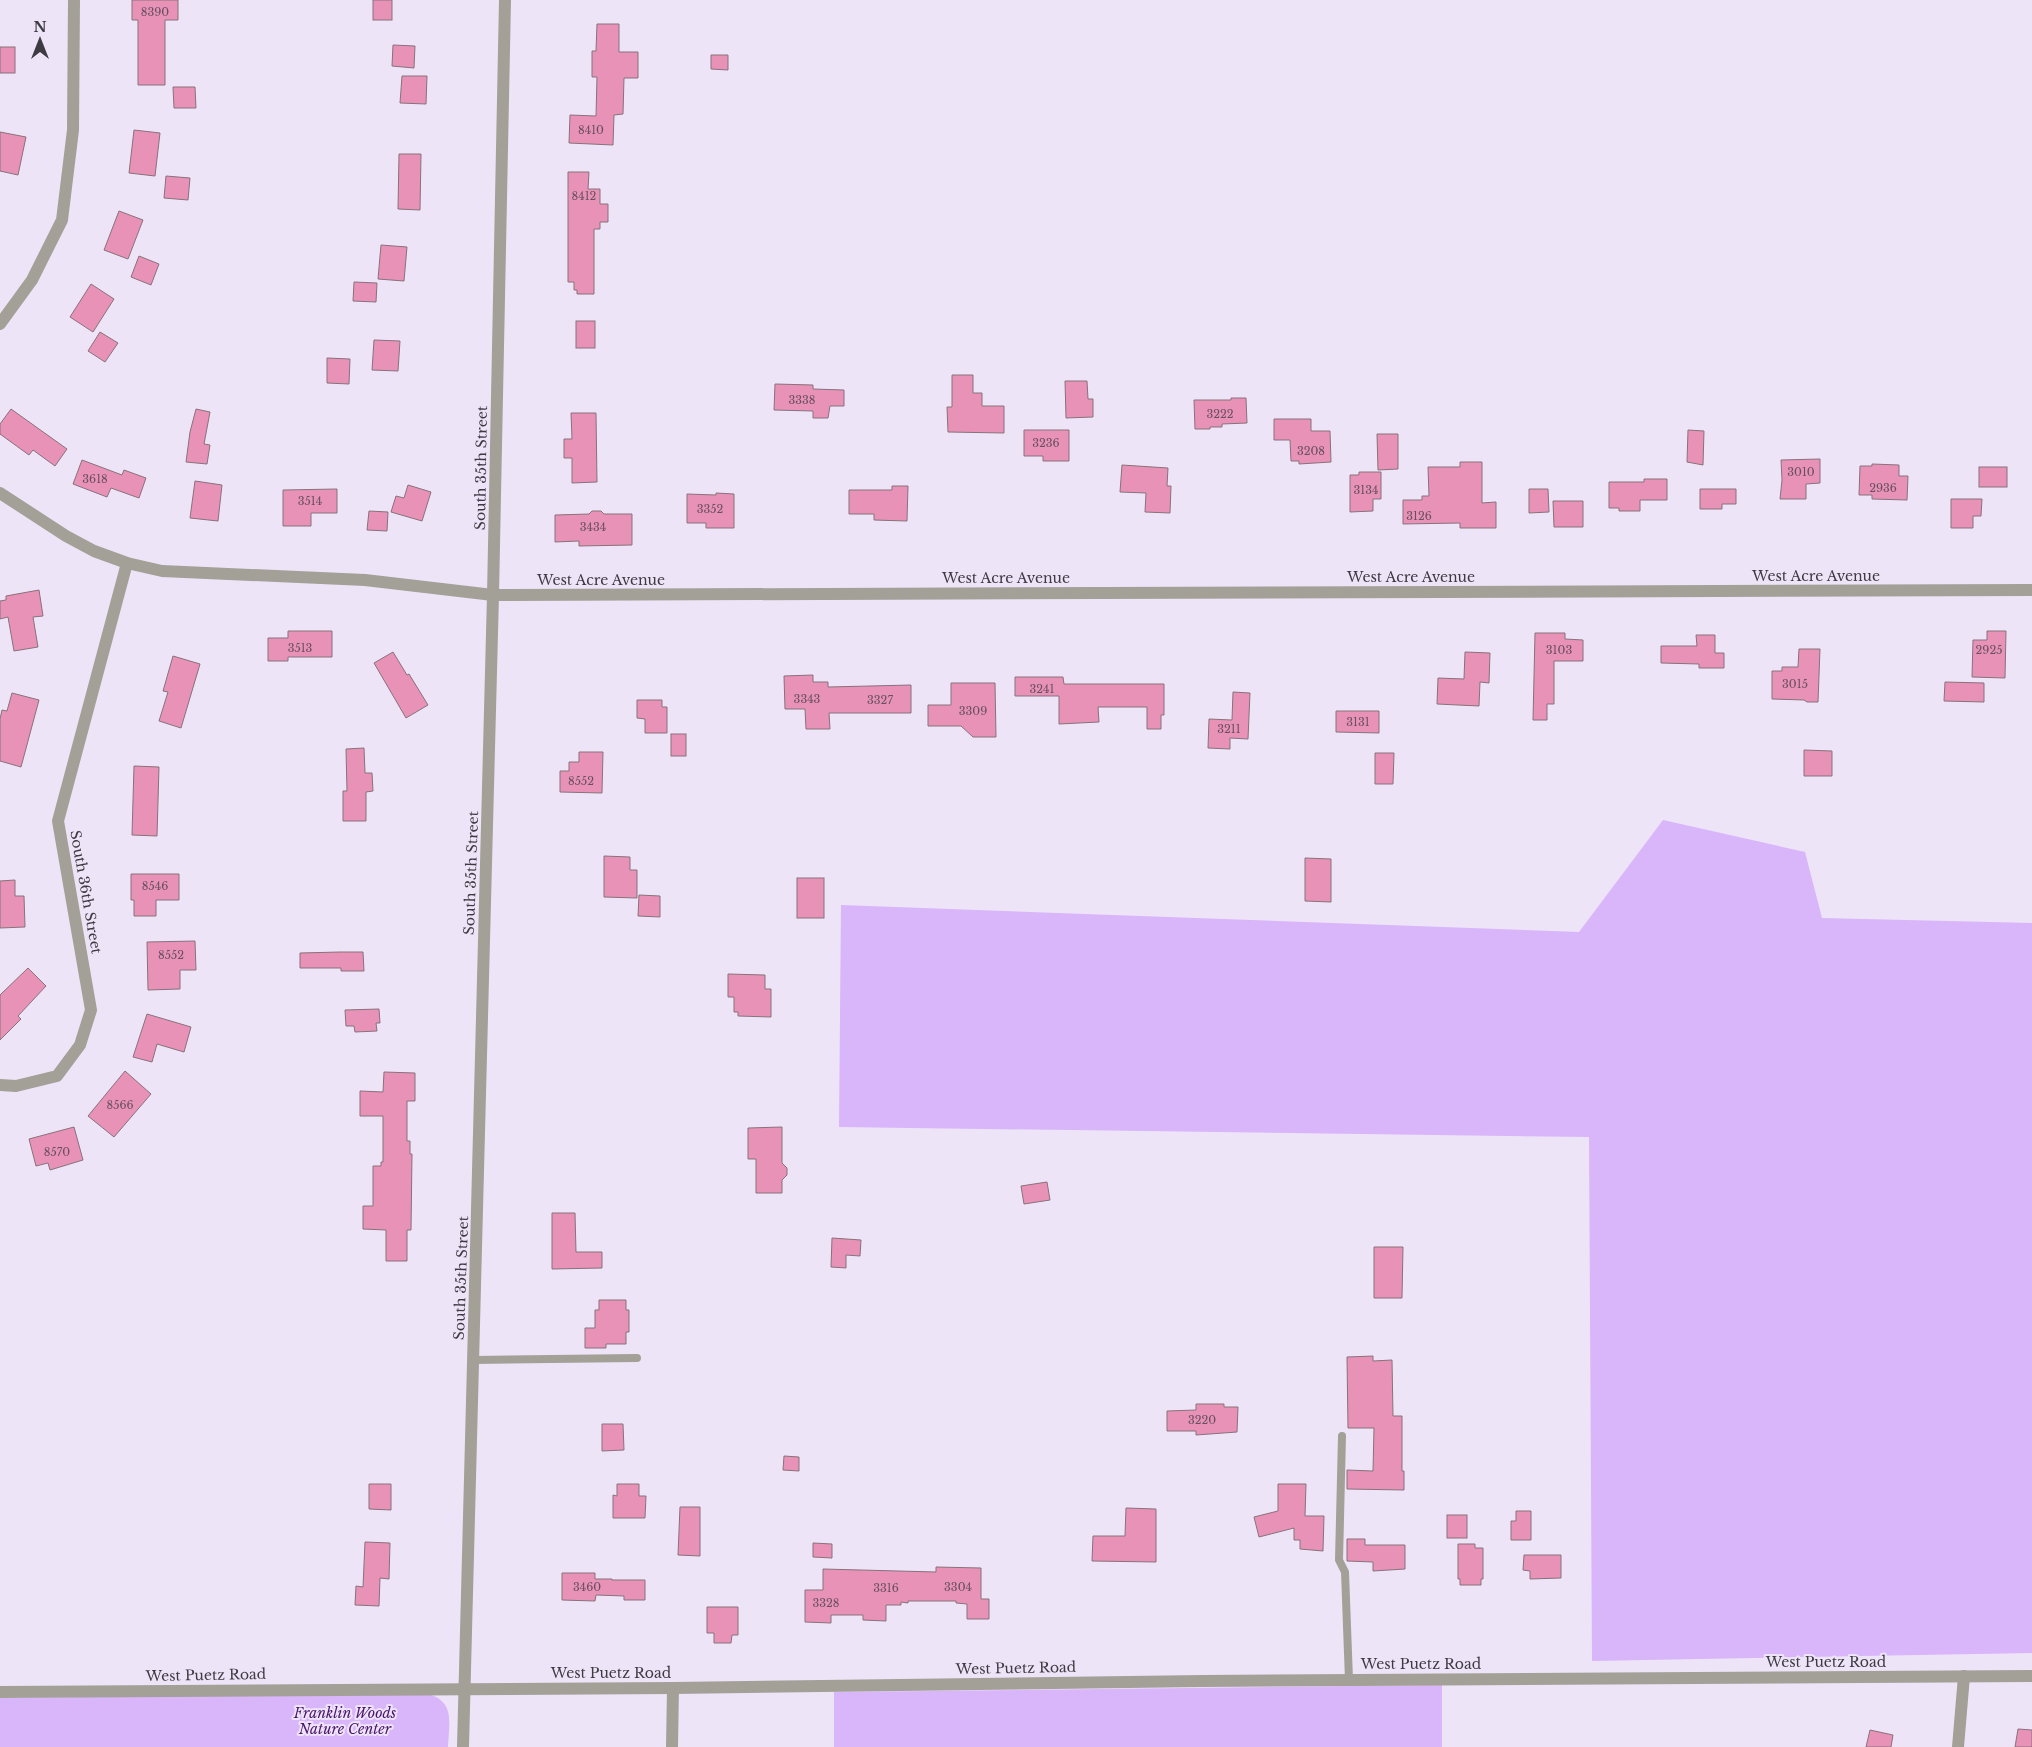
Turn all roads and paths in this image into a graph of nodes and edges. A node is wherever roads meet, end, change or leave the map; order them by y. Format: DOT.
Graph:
graph roads {
  1 [pos="74,0"];
  2 [pos="504,0"];
  3 [pos="0,324"];
  4 [pos="0,493"];
  5 [pos="127,563"];
  6 [pos="2032,590"];
  7 [pos="493,595"];
  8 [pos="0,1085"];
  9 [pos="637,1358"];
  10 [pos="474,1360"];
  11 [pos="1342,1436"];
  12 [pos="1964,1676"];
  13 [pos="2032,1676"];
  14 [pos="1349,1680"];
  15 [pos="465,1688"];
  16 [pos="673,1688"];
  17 [pos="0,1692"];
  18 [pos="463,1747"];
  19 [pos="672,1747"];
  20 [pos="1958,1747"];
  1 -- 3 [label="street"];
  2 -- 7 [label="street, South 35th Street"];
  4 -- 5 [label="street, West Acre Avenue"];
  5 -- 7 [label="street, West Acre Avenue"];
  5 -- 8 [label="street, South 36th Street"];
  6 -- 7 [label="street, West Acre Avenue"];
  7 -- 10 [label="street, South 35th Street"];
  9 -- 10 [label="lane"];
  10 -- 15 [label="street, South 35th Street"];
  11 -- 14 [label="lane"];
  12 -- 13 [label="street, West Puetz Road"];
  12 -- 14 [label="street, West Puetz Road"];
  12 -- 20 [label="street"];
  14 -- 16 [label="street, West Puetz Road"];
  15 -- 16 [label="street, West Puetz Road"];
  15 -- 17 [label="street, West Puetz Road"];
  15 -- 18 [label="street, South 35th Street"];
  16 -- 19 [label="street"];
}
